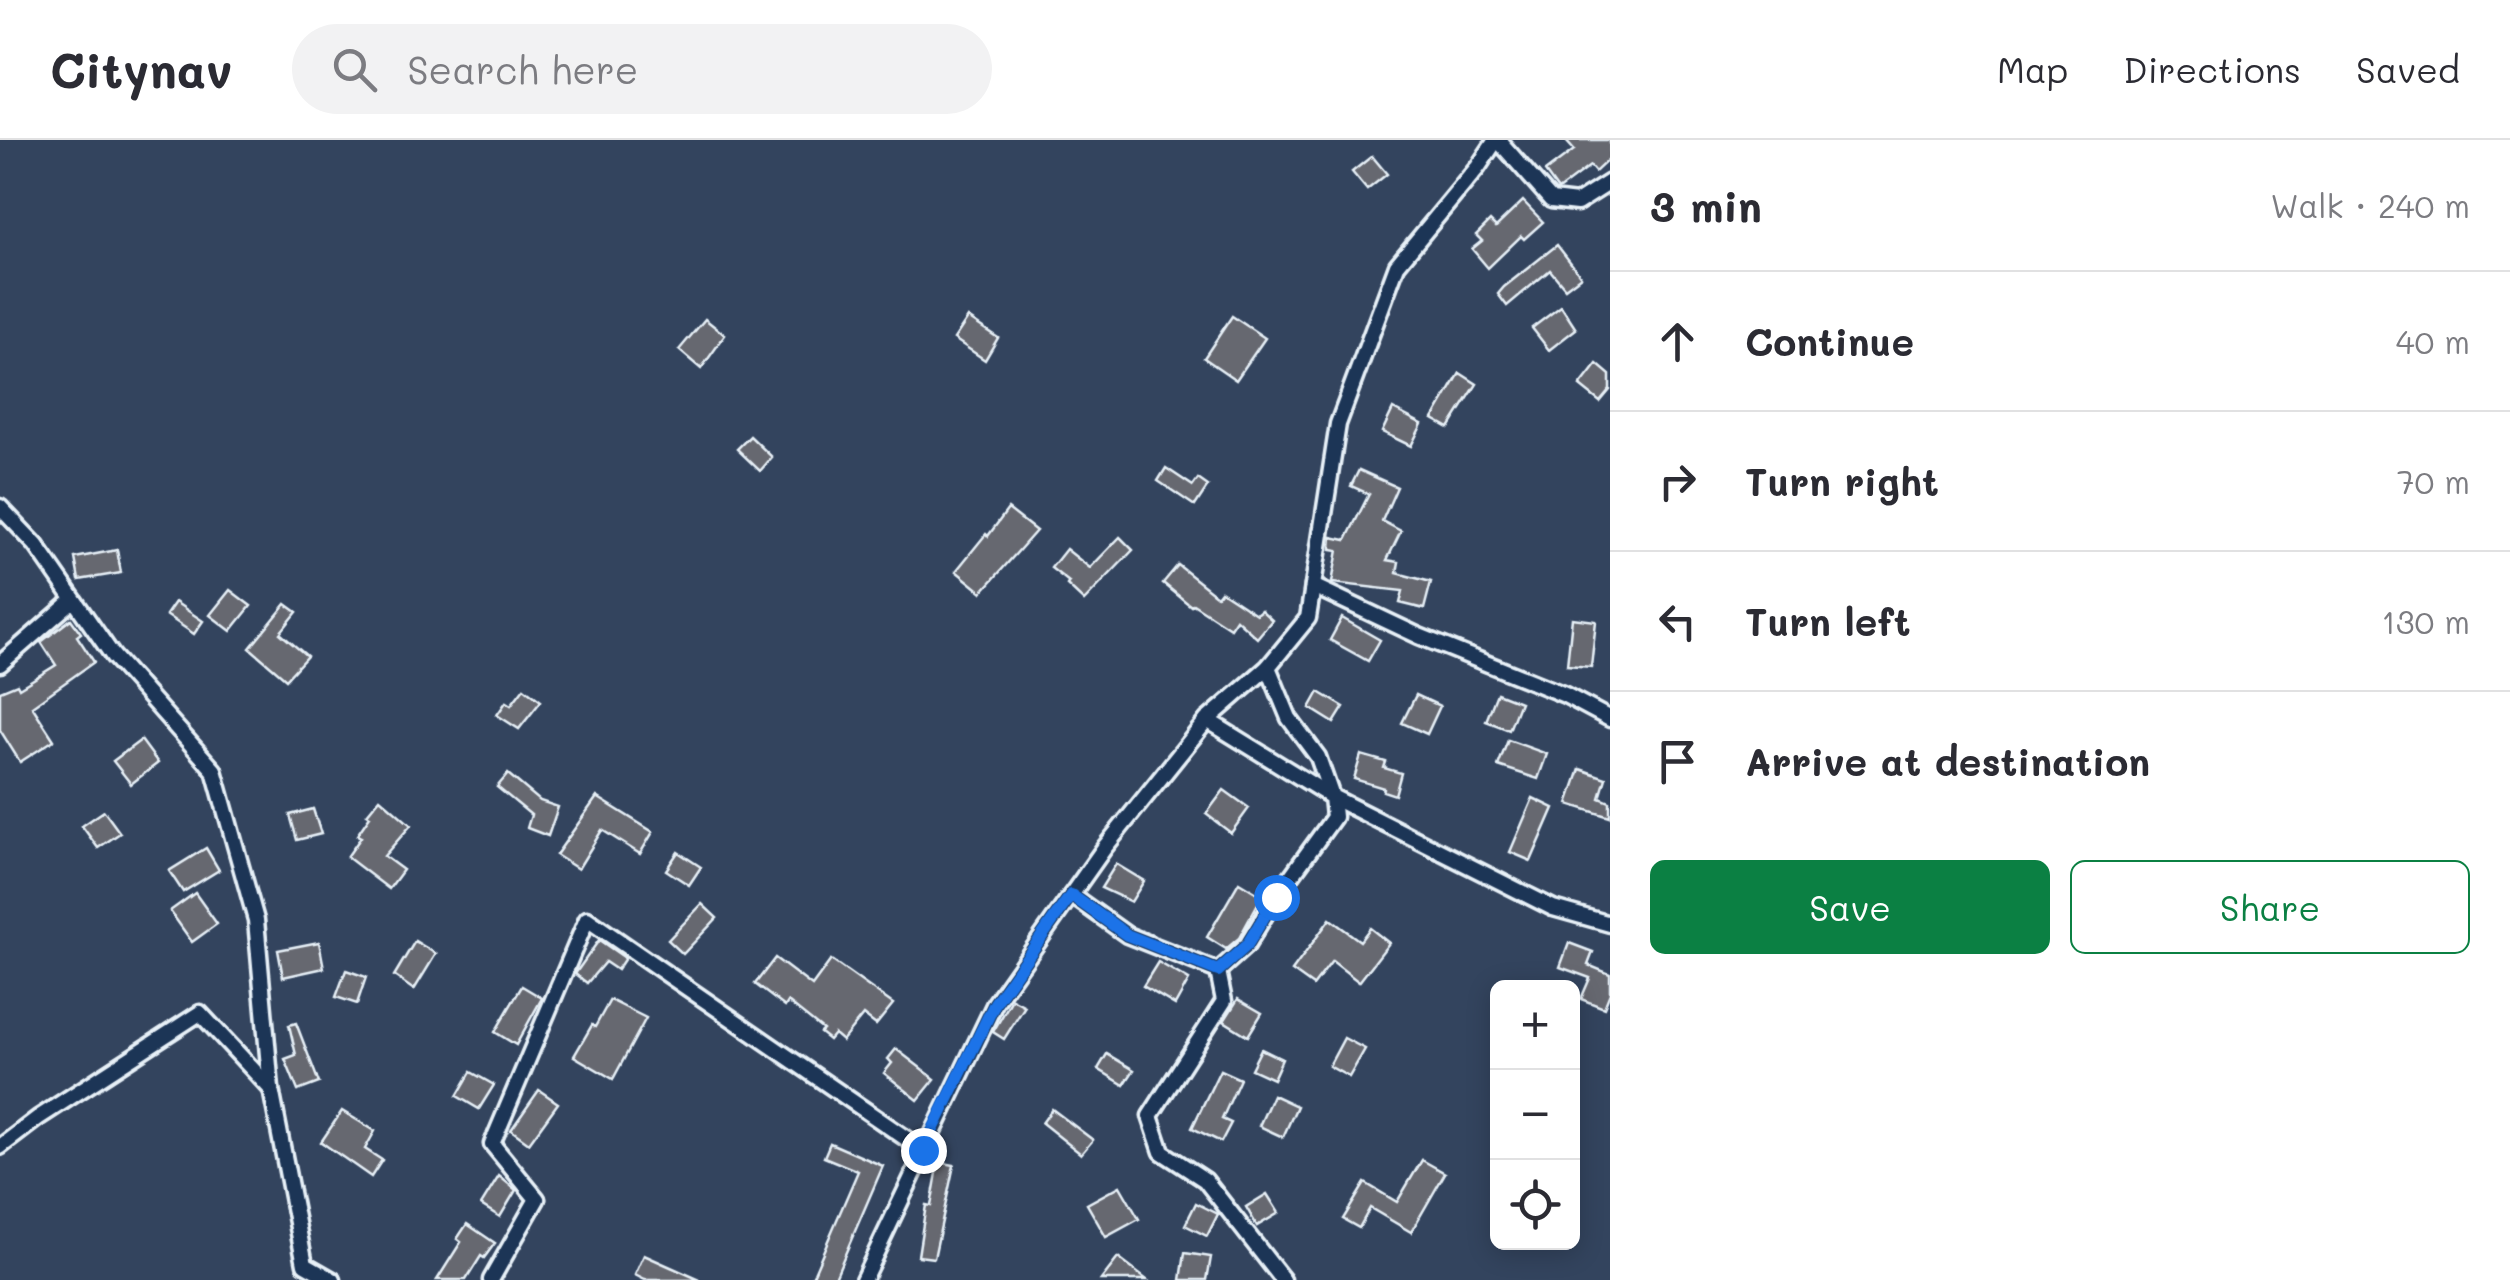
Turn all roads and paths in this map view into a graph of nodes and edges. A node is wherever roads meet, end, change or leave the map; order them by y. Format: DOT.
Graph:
graph roads {
  1 [pos="1497,140"];
  2 [pos="1610,182"];
  3 [pos="0,507"];
  4 [pos="1313,586"];
  5 [pos="72,601"];
  6 [pos="0,664"];
  7 [pos="1268,667"];
  8 [pos="1610,719"];
  9 [pos="1207,720"];
  10 [pos="1332,796"];
  11 [pos="1071,895"];
  12 [pos="1610,924"];
  13 [pos="1218,971"];
  14 [pos="271,1090"];
  15 [pos="0,1147"];
  16 [pos="923,1150"];
  17 [pos="333,1280"];
  18 [pos="491,1280"];
  19 [pos="863,1280"];
  20 [pos="1284,1280"];
  1 -- 2 [label="street"];
  1 -- 4 [label="street"];
  3 -- 5 [label="street"];
  4 -- 7 [label="street"];
  4 -- 8 [label="street"];
  5 -- 6 [label="street"];
  5 -- 14 [label="street"];
  7 -- 9 [label="street"];
  7 -- 10 [label="street"];
  9 -- 10 [label="street"];
  9 -- 11 [label="street"];
  10 -- 12 [label="street"];
  10 -- 13 [label="street"];
  11 -- 13 [label="street"];
  11 -- 16 [label="street"];
  13 -- 20 [label="street"];
  14 -- 15 [label="street"];
  14 -- 17 [label="street"];
  16 -- 18 [label="street"];
  16 -- 19 [label="street"];
}
